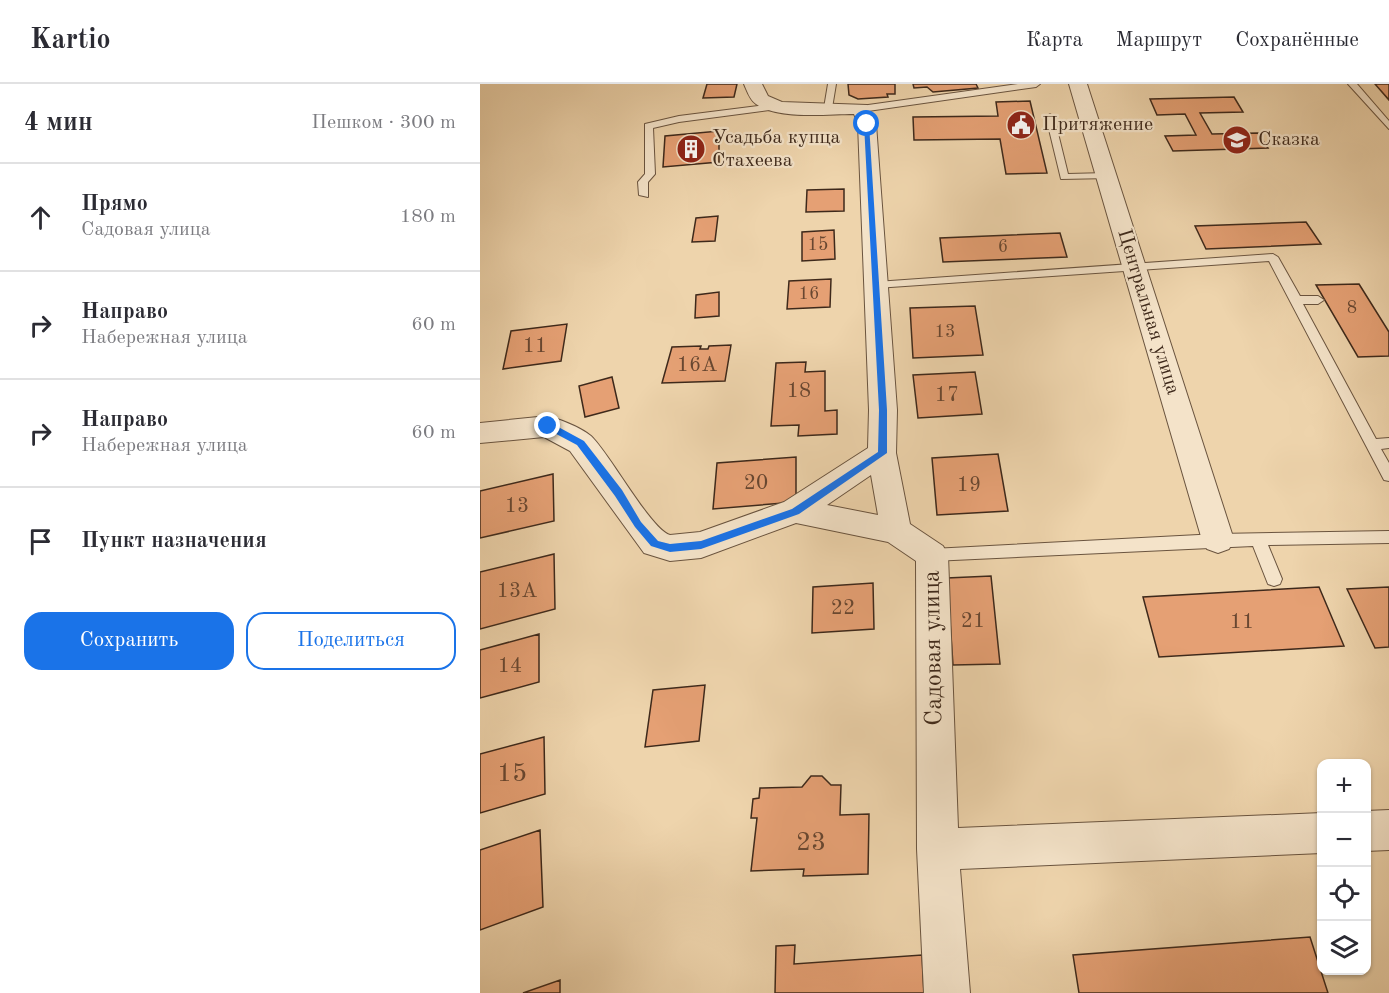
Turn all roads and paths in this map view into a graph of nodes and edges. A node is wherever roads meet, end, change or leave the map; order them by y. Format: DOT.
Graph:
graph roads {
  1 [pos="753,84"];
  2 [pos="832,84"];
  3 [pos="1036,84"];
  4 [pos="1077,84"];
  5 [pos="1352,84"];
  6 [pos="781,106"];
  7 [pos="828,108"];
  8 [pos="861,109"];
  9 [pos="1050,117"];
  10 [pos="1389,126"];
  11 [pos="1107,176"];
  12 [pos="644,195"];
  13 [pos="1133,265"];
  14 [pos="876,285"];
  15 [pos="1295,300"];
  16 [pos="1318,300"];
  17 [pos="480,433"];
  18 [pos="1389,443"];
  19 [pos="1372,444"];
  20 [pos="882,453"];
  21 [pos="1389,476"];
  22 [pos="795,511"];
  23 [pos="896,531"];
  24 [pos="1218,540"];
  25 [pos="1258,540"];
  26 [pos="1387,541"];
  27 [pos="932,555"];
  28 [pos="1274,579"];
  29 [pos="1389,830"];
  30 [pos="1371,831"];
  31 [pos="1317,833"];
  32 [pos="938,849"];
  33 [pos="947,993"];
  1 -- 6 [label="street"];
  2 -- 7 [label="lane"];
  3 -- 8 [label="lane"];
  4 -- 11 [label="street, Центральная улица"];
  5 -- 10 [label="lane"];
  6 -- 7 [label="street"];
  6 -- 12 [label="lane"];
  7 -- 8 [label="street"];
  8 -- 14 [label="street"];
  9 -- 11 [label="lane"];
  11 -- 13 [label="street, Центральная улица"];
  13 -- 14 [label="lane"];
  13 -- 15 [label="lane"];
  13 -- 24 [label="street, Центральная улица"];
  14 -- 20 [label="street"];
  15 -- 16 [label="lane"];
  15 -- 19 [label="lane"];
  17 -- 22 [label="street"];
  18 -- 19 [label="lane"];
  19 -- 21 [label="lane"];
  20 -- 22 [label="street"];
  20 -- 23 [label="street"];
  22 -- 23 [label="street"];
  23 -- 27 [label="street, Садовая улица"];
  24 -- 25 [label="lane"];
  24 -- 27 [label="lane"];
  25 -- 26 [label="lane"];
  25 -- 28 [label="lane"];
  27 -- 32 [label="street, Садовая улица"];
  29 -- 30 [label="street"];
  31 -- 32 [label="street"];
  32 -- 33 [label="street, Садовая улица"];
}
